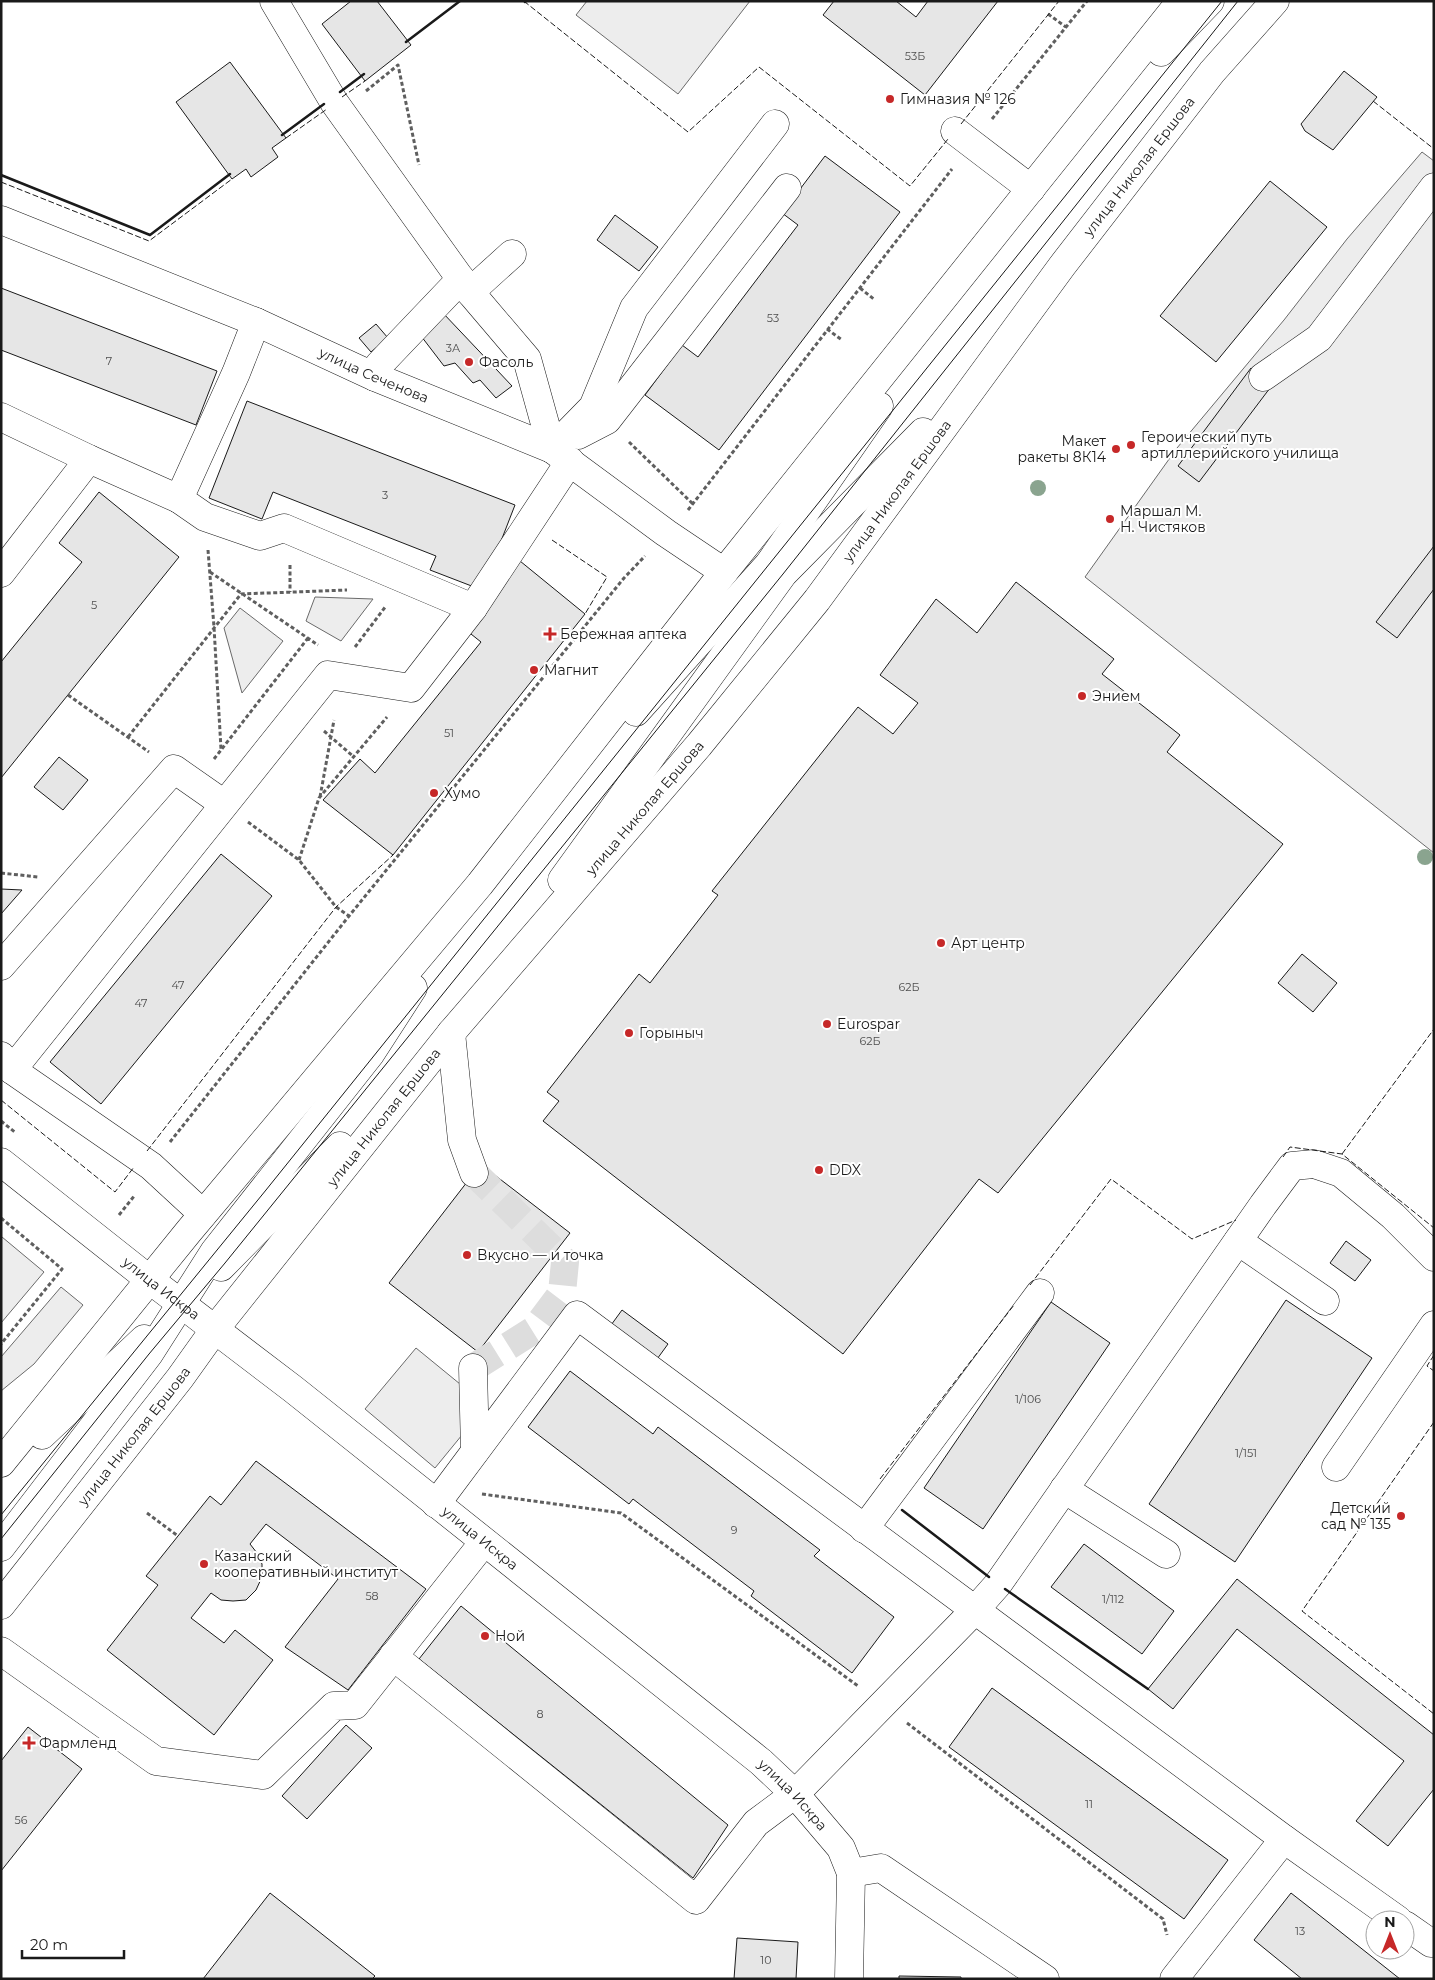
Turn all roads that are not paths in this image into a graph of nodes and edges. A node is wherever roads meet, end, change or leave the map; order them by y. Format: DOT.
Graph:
graph roads {
  1 [pos="1181,1"];
  2 [pos="1210,1"];
  3 [pos="1255,1"];
  4 [pos="1275,1"];
  5 [pos="273,2"];
  6 [pos="1212,72"];
  7 [pos="775,124"];
  8 [pos="964,137"];
  9 [pos="1434,187"];
  10 [pos="787,188"];
  11 [pos="1026,195"];
  12 [pos="1,220"];
  13 [pos="512,254"];
  14 [pos="466,286"];
  15 [pos="256,322"];
  16 [pos="990,365"];
  17 [pos="375,377"];
  18 [pos="1264,377"];
  19 [pos="1,418"];
  20 [pos="561,455"];
  21 [pos="89,459"];
  22 [pos="179,499"];
  23 [pos="724,572"];
  24 [pos="1,573"];
  25 [pos="473,608"];
  26 [pos="224,804"];
  27 [pos="480,884"];
  28 [pos="1,966"];
  29 [pos="451,1033"];
  30 [pos="7,1063"];
  31 [pos="1,1162"];
  32 [pos="474,1173"];
  33 [pos="203,1214"];
  34 [pos="1238,1241"];
  35 [pos="1434,1257"];
  36 [pos="150,1280"];
  37 [pos="1040,1293"];
  38 [pos="1325,1301"];
  39 [pos="183,1304"];
  40 [pos="1434,1325"];
  41 [pos="215,1329"];
  42 [pos="473,1368"];
  43 [pos="475,1451"];
  44 [pos="1,1462"];
  45 [pos="1336,1467"];
  46 [pos="1,1473"];
  47 [pos="1064,1489"];
  48 [pos="436,1504"];
  49 [pos="864,1528"];
  50 [pos="484,1542"];
  51 [pos="1,1547"];
  52 [pos="1166,1554"];
  53 [pos="1,1605"];
  54 [pos="975,1610"];
  55 [pos="1,1651"];
  56 [pos="393,1656"];
  57 [pos="795,1794"];
  58 [pos="1284,1839"];
  59 [pos="851,1873"];
  60 [pos="1384,1910"];
  61 [pos="1415,1932"];
  62 [pos="1431,1943"];
  63 [pos="1176,1976"];
  64 [pos="849,1979"];
  65 [pos="1045,1979"];
  1 -- 11 [label="main road"];
  2 -- 11 [label="main road"];
  3 -- 6 [label="main road"];
  4 -- 6 [label="main road, улица Николая Ершова"];
  5 -- 14 [label="main road"];
  6 -- 16 [label="main road, улица Николая Ершова"];
  7 -- 20 [label="main road"];
  8 -- 11 [label="main road"];
  9 -- 18 [label="main road"];
  10 -- 20 [label="main road"];
  11 -- 23 [label="main road"];
  11 -- 27 [label="main road"];
  12 -- 15 [label="main road, улица Сеченова"];
  13 -- 14 [label="main road"];
  14 -- 17 [label="main road"];
  14 -- 20 [label="main road"];
  15 -- 17 [label="main road, улица Сеченова"];
  15 -- 22 [label="main road"];
  16 -- 29 [label="main road, улица Николая Ершова"];
  16 -- 29 [label="main road"];
  17 -- 20 [label="main road, улица Сеченова"];
  19 -- 21 [label="main road"];
  20 -- 23 [label="main road, улица Сеченова"];
  20 -- 25 [label="main road"];
  21 -- 22 [label="main road"];
  21 -- 24 [label="main road"];
  22 -- 25 [label="main road"];
  23 -- 27 [label="main road"];
  25 -- 26 [label="main road"];
  26 -- 28 [label="main road"];
  26 -- 30 [label="main road"];
  27 -- 33 [label="main road"];
  27 -- 39 [label="main road"];
  29 -- 32 [label="main road"];
  29 -- 39 [label="main road"];
  29 -- 41 [label="main road, улица Николая Ершова"];
  30 -- 33 [label="main road"];
  31 -- 36 [label="main road, улица Искра"];
  33 -- 36 [label="main road"];
  34 -- 35 [label="main road"];
  34 -- 38 [label="main road"];
  34 -- 47 [label="main road"];
  36 -- 39 [label="main road, улица Искра"];
  36 -- 44 [label="main road"];
  37 -- 49 [label="main road"];
  39 -- 41 [label="main road, улица Искра"];
  39 -- 46 [label="main road"];
  39 -- 51 [label="main road"];
  40 -- 45 [label="main road"];
  41 -- 48 [label="main road, улица Искра"];
  41 -- 53 [label="main road, улица Николая Ершова"];
  42 -- 43 [label="main road"];
  43 -- 48 [label="main road"];
  43 -- 49 [label="main road"];
  47 -- 52 [label="main road"];
  47 -- 54 [label="main road"];
  48 -- 50 [label="main road, улица Искра"];
  49 -- 54 [label="main road"];
  50 -- 56 [label="main road"];
  50 -- 57 [label="main road, улица Искра"];
  54 -- 57 [label="main road"];
  54 -- 58 [label="main road"];
  55 -- 56 [label="main road"];
  56 -- 57 [label="main road"];
  57 -- 59 [label="main road, улица Искра"];
  58 -- 60 [label="main road"];
  58 -- 63 [label="main road"];
  59 -- 64 [label="main road, улица Искра"];
  59 -- 65 [label="main road"];
  61 -- 62 [label="main road"];
}
